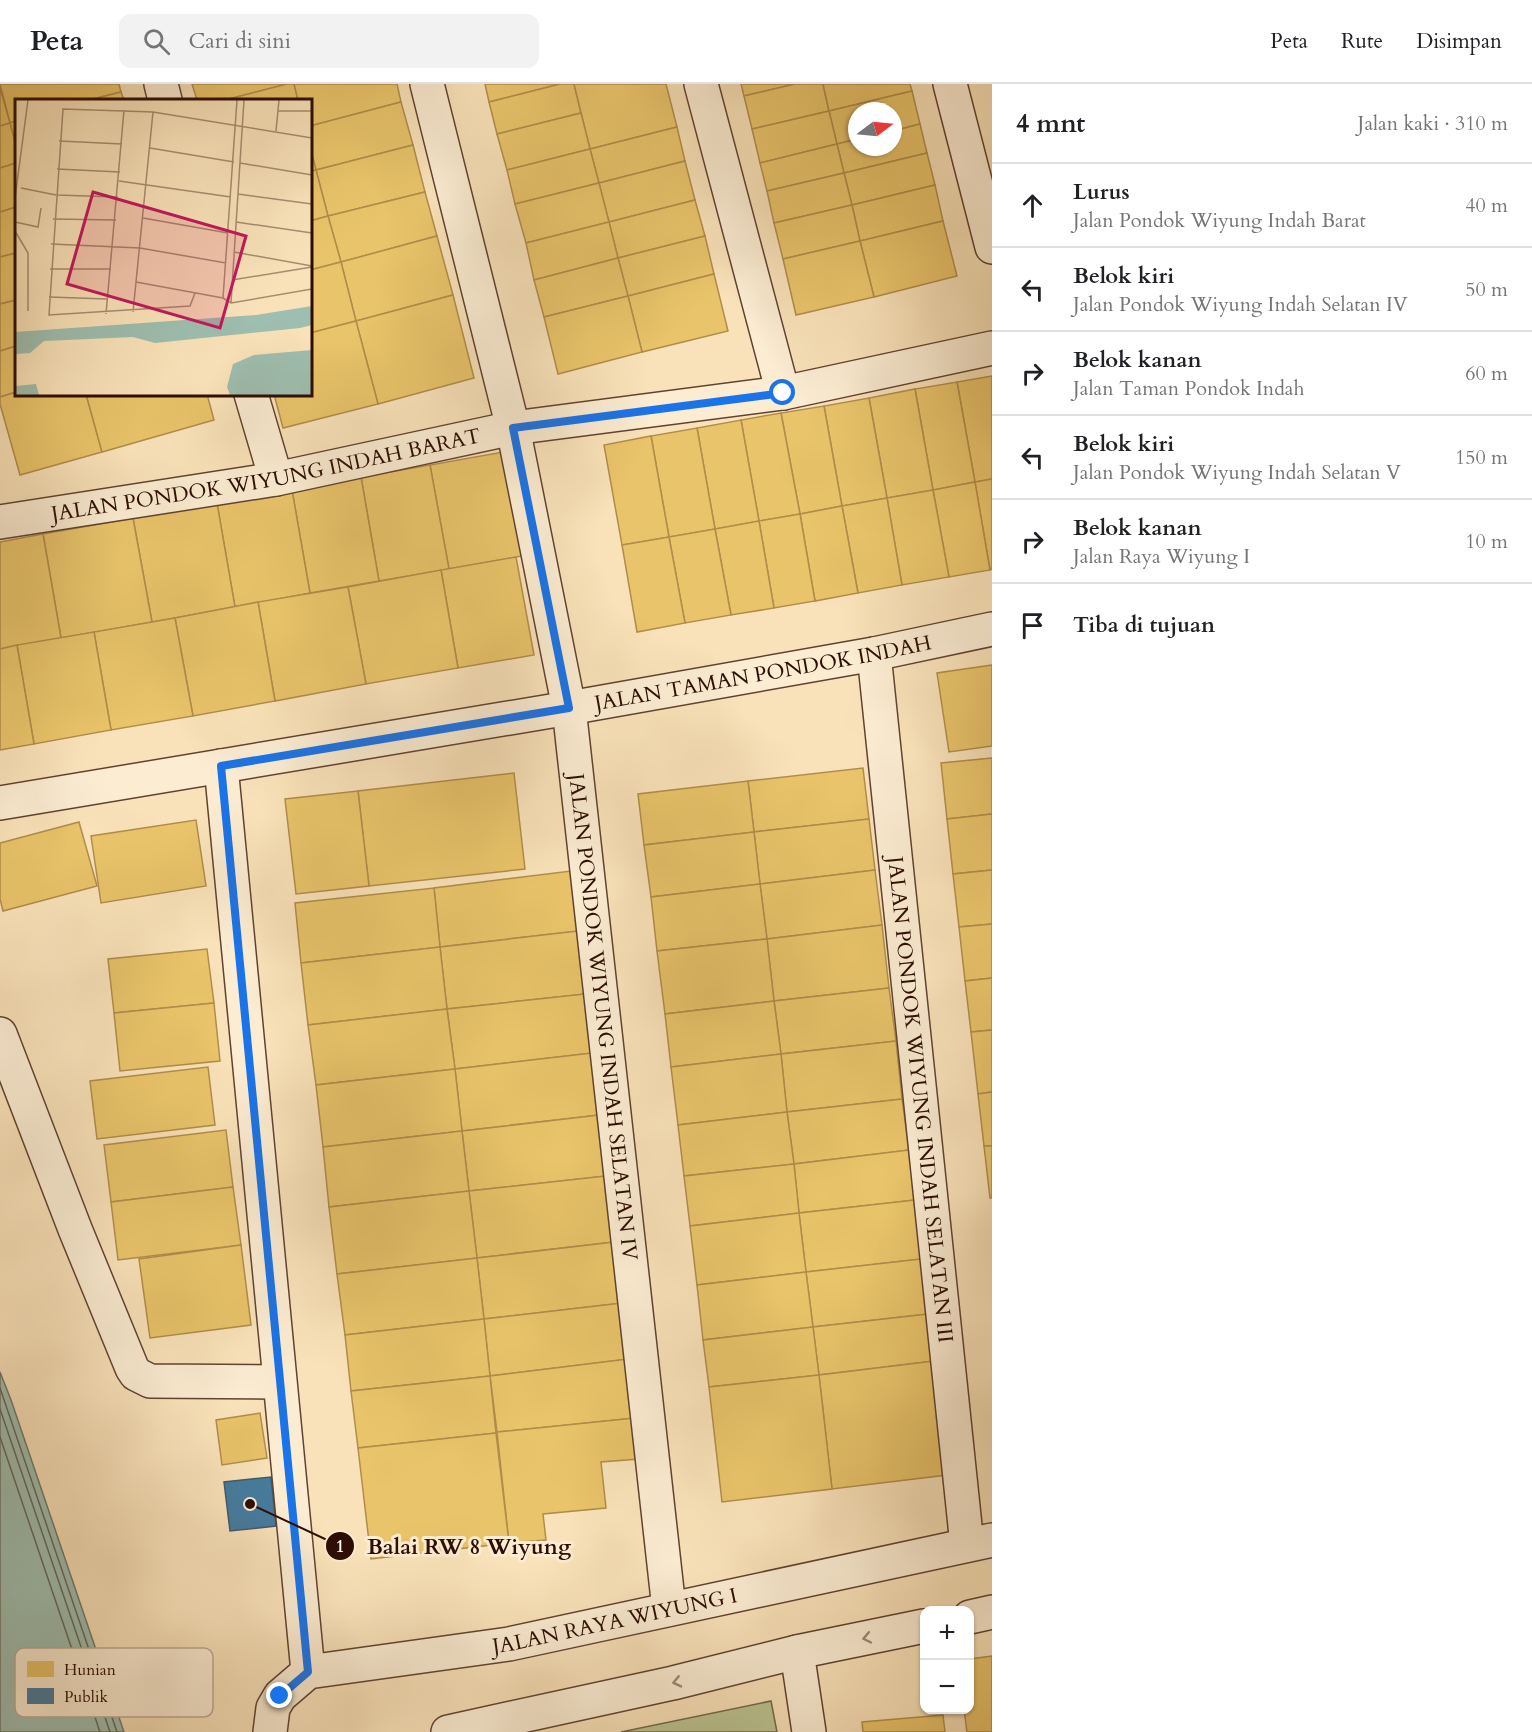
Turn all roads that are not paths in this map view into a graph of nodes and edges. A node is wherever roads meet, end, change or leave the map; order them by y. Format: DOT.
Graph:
graph roads {
  1 [pos="161,84"];
  2 [pos="427,84"];
  3 [pos="701,84"];
  4 [pos="950,84"];
  5 [pos="165,99"];
  6 [pos="992,247"];
  7 [pos="992,348"];
  8 [pos="783,393"];
  9 [pos="253,396"];
  10 [pos="513,428"];
  11 [pos="276,479"];
  12 [pos="0,522"];
  13 [pos="992,629"];
  14 [pos="874,654"];
  15 [pos="569,708"];
  16 [pos="221,766"];
  17 [pos="0,803"];
  18 [pos="0,1034"];
  19 [pos="279,1382"];
  20 [pos="980,1543"];
  21 [pos="669,1609"];
  22 [pos="992,1612"];
  23 [pos="974,1616"];
  24 [pos="920,1627"];
  25 [pos="797,1652"];
  26 [pos="308,1672"];
  27 [pos="520,1724"];
  28 [pos="270,1732"];
  29 [pos="448,1732"];
  30 [pos="809,1732"];
  1 -- 5 [label="street"];
  2 -- 10 [label="street, JALAN PONDOK WIYUNG INDAH SELATAN IV"];
  3 -- 8 [label="street"];
  4 -- 6 [label="street"];
  7 -- 8 [label="street, JALAN PONDOK WIYUNG INDAH BARAT"];
  8 -- 10 [label="street, JALAN PONDOK WIYUNG INDAH BARAT"];
  9 -- 11 [label="street"];
  10 -- 11 [label="street, JALAN PONDOK WIYUNG INDAH BARAT"];
  10 -- 15 [label="street, JALAN PONDOK WIYUNG INDAH SELATAN IV"];
  11 -- 12 [label="street, JALAN PONDOK WIYUNG INDAH BARAT"];
  13 -- 14 [label="street, JALAN TAMAN PONDOK INDAH"];
  14 -- 15 [label="street, JALAN TAMAN PONDOK INDAH"];
  14 -- 20 [label="street, JALAN PONDOK WIYUNG INDAH SELATAN III"];
  15 -- 16 [label="street, JALAN TAMAN PONDOK INDAH"];
  15 -- 21 [label="street, JALAN PONDOK WIYUNG INDAH SELATAN IV"];
  16 -- 17 [label="street, JALAN TAMAN PONDOK INDAH"];
  16 -- 19 [label="street"];
  18 -- 19 [label="street"];
  19 -- 26 [label="street"];
  20 -- 21 [label="street, JALAN RAYA WIYUNG I"];
  21 -- 26 [label="street, JALAN RAYA WIYUNG I"];
  22 -- 23 [label="street"];
  24 -- 25 [label="street, one-way"];
  25 -- 27 [label="street, one-way"];
  25 -- 30 [label="street"];
  26 -- 28 [label="street"];
  27 -- 29 [label="street"];
}
